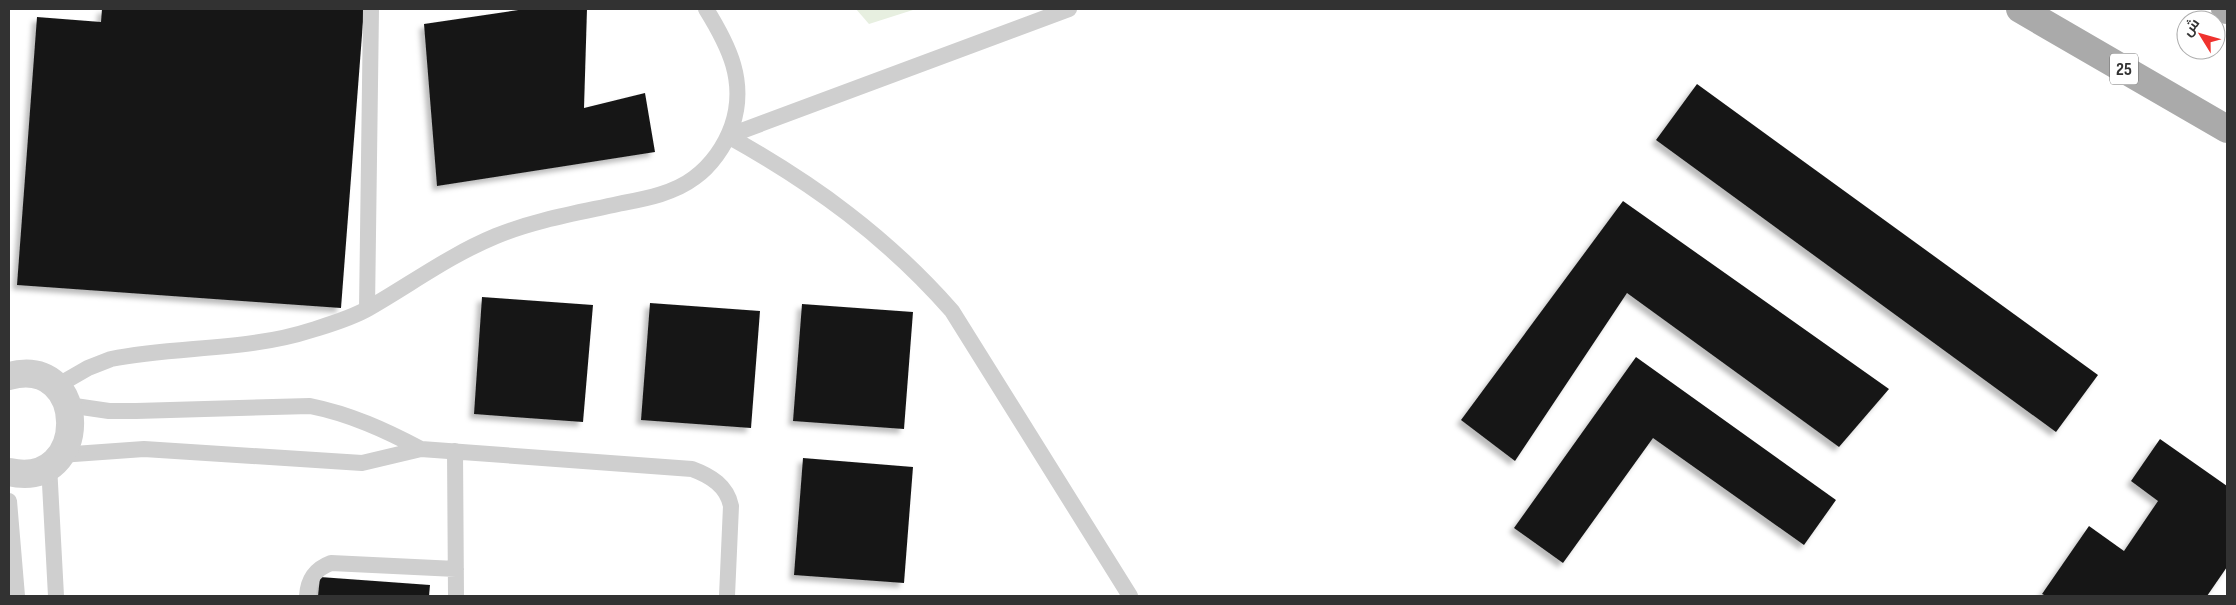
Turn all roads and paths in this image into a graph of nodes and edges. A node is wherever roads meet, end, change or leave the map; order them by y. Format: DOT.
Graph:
graph roads {
  1 [pos="371,9"];
  2 [pos="706,9"];
  3 [pos="1069,9"];
  4 [pos="2020,9"];
  5 [pos="2227,129"];
  6 [pos="728,136"];
  7 [pos="367,309"];
  8 [pos="9,376"];
  9 [pos="62,396"];
  10 [pos="421,449"];
  11 [pos="456,451"];
  12 [pos="55,460"];
  13 [pos="9,472"];
  14 [pos="9,501"];
  15 [pos="456,569"];
  16 [pos="17,596"];
  17 [pos="56,596"];
  18 [pos="307,596"];
  19 [pos="456,596"];
  20 [pos="727,596"];
  21 [pos="1130,596"];
  1 -- 7 [label="lane"];
  2 -- 6 [label="lane"];
  3 -- 6 [label="lane"];
  4 -- 5 [label="main road, 25"];
  6 -- 7 [label="lane"];
  6 -- 21 [label="lane"];
  7 -- 9 [label="lane"];
  8 -- 9 [label="street"];
  9 -- 10 [label="lane"];
  9 -- 12 [label="street"];
  10 -- 11 [label="lane"];
  10 -- 12 [label="lane"];
  11 -- 15 [label="lane"];
  11 -- 20 [label="lane"];
  12 -- 13 [label="street"];
  12 -- 17 [label="lane"];
  14 -- 16 [label="lane"];
  15 -- 18 [label="lane"];
  15 -- 19 [label="lane"];
}
